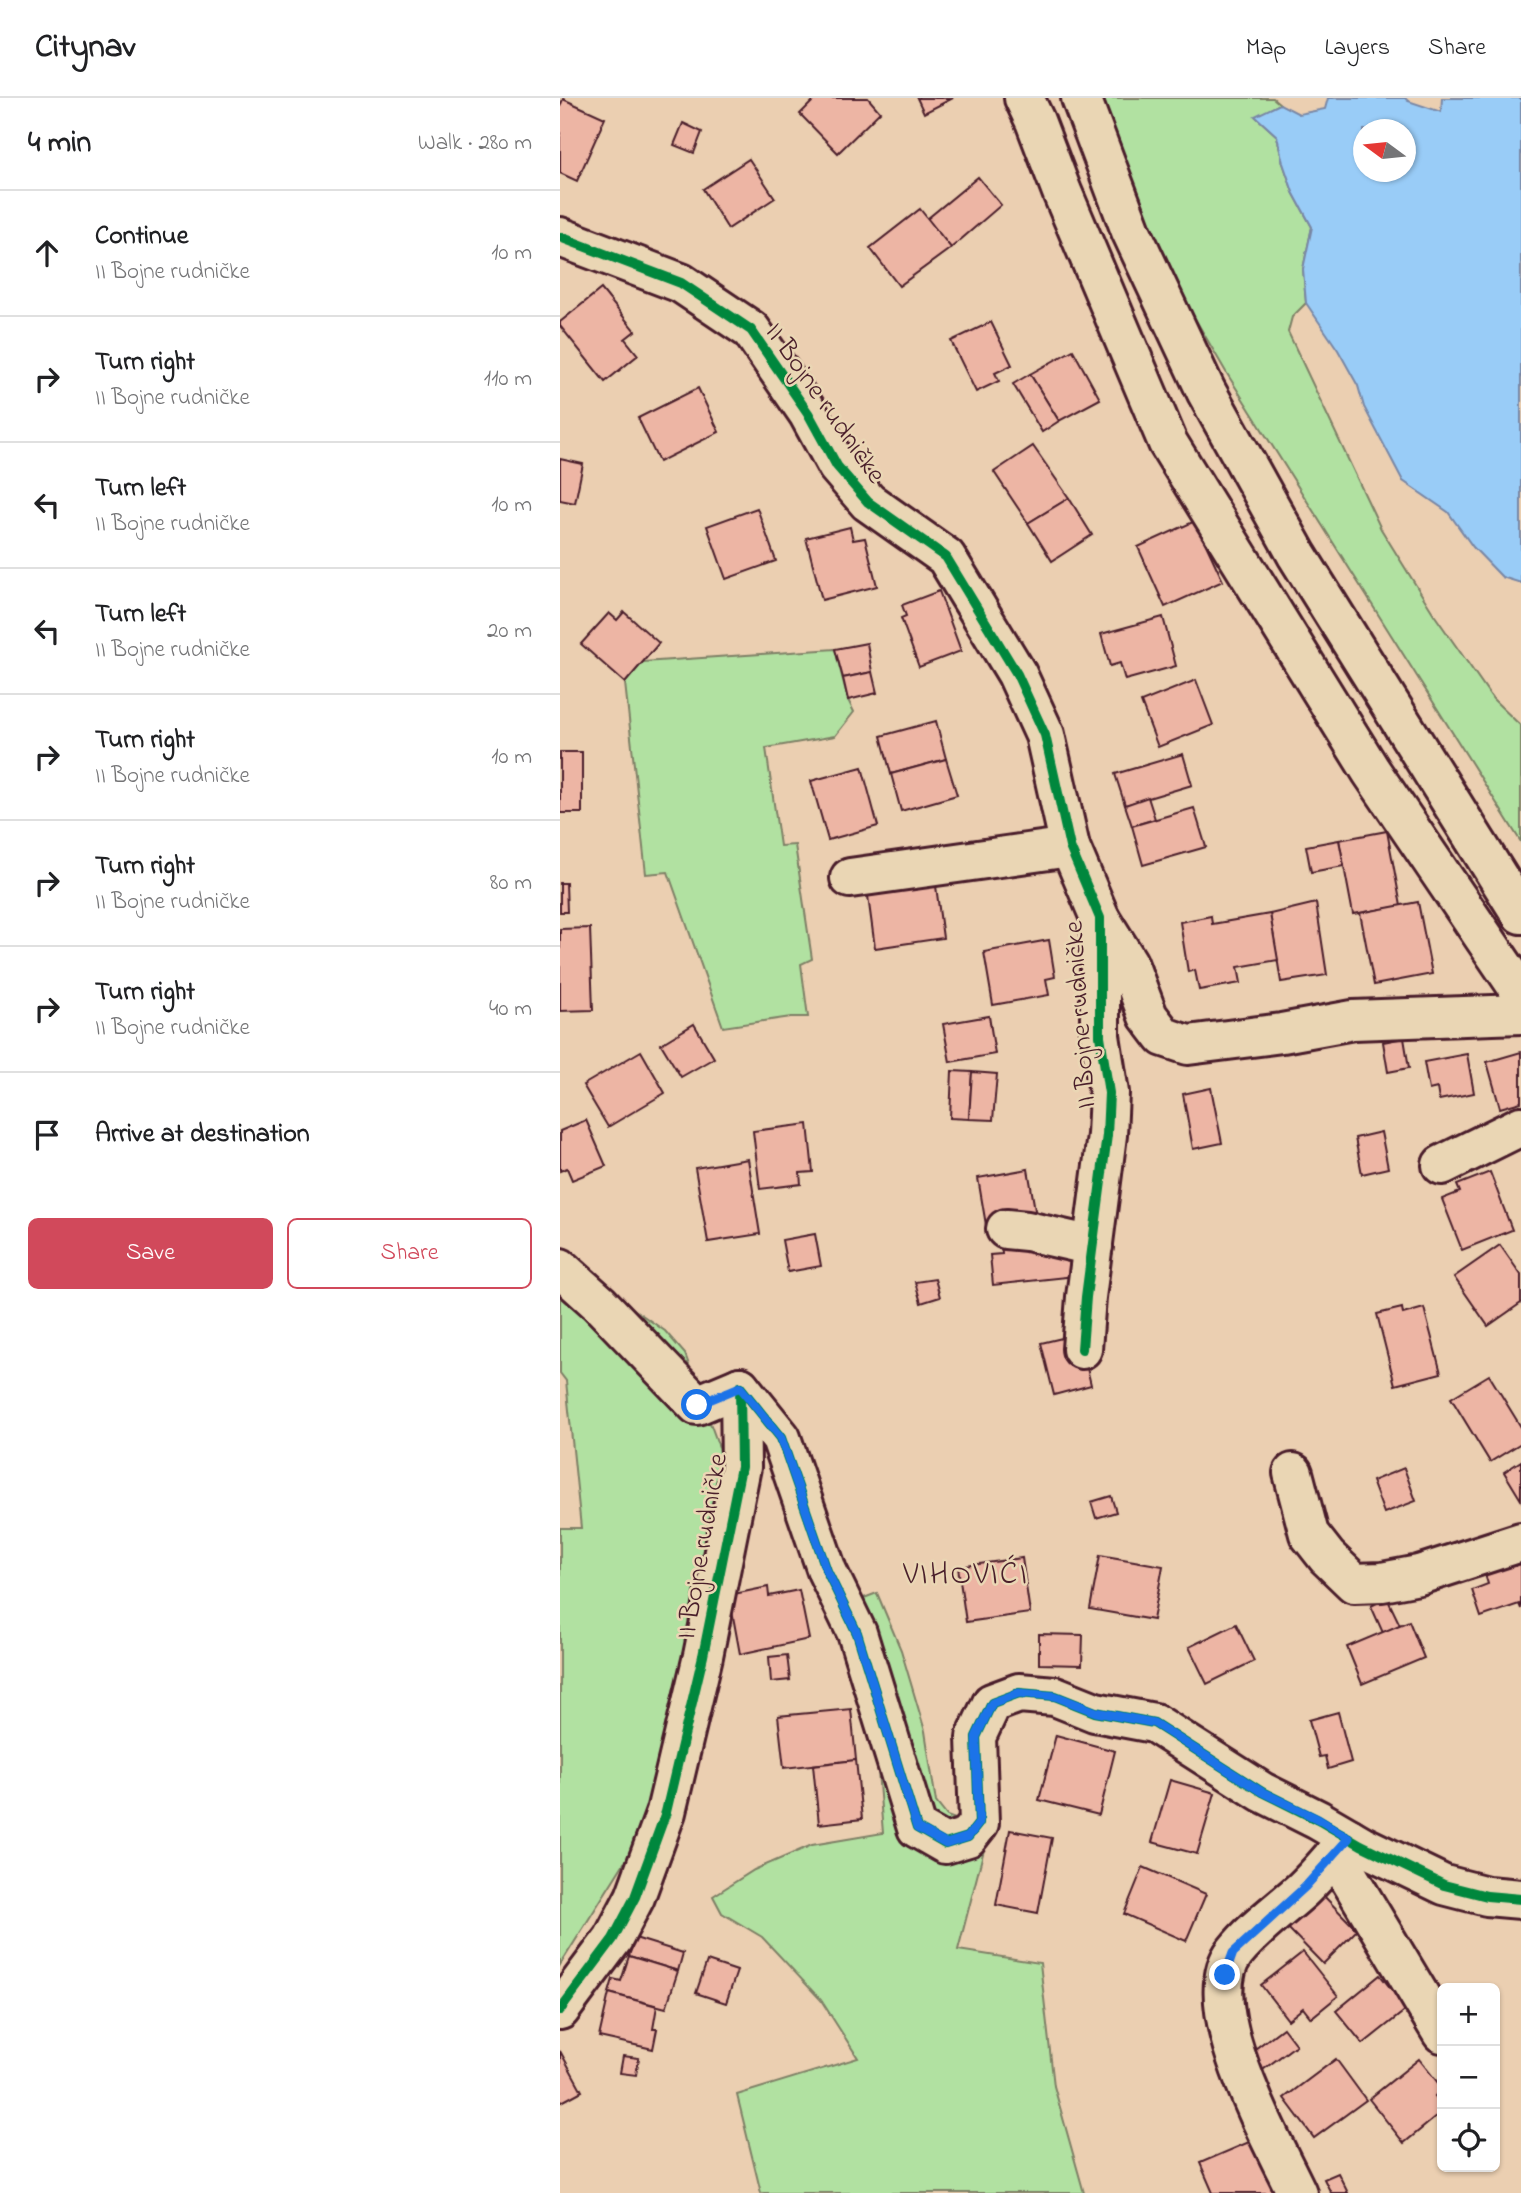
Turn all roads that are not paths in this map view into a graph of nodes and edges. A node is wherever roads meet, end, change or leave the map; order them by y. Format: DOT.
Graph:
graph roads {
  1 [pos="1024,98"];
  2 [pos="1081,98"];
  3 [pos="560,237"];
  4 [pos="1070,847"];
  5 [pos="850,878"];
  6 [pos="1521,914"];
  7 [pos="1100,918"];
  8 [pos="1521,992"];
  9 [pos="1521,1014"];
  10 [pos="1521,1126"];
  11 [pos="1442,1164"];
  12 [pos="1006,1230"];
  13 [pos="1093,1246"];
  14 [pos="560,1268"];
  15 [pos="1082,1349"];
  16 [pos="740,1387"];
  17 [pos="1293,1473"];
  18 [pos="1521,1542"];
  19 [pos="1341,1847"];
  20 [pos="1521,1899"];
  21 [pos="560,2010"];
  22 [pos="1437,2025"];
  23 [pos="1297,2193"];
  1 -- 8 [label="street"];
  2 -- 6 [label="street"];
  3 -- 4 [label="street, II Bojne rudničke"];
  4 -- 5 [label="street"];
  4 -- 7 [label="street, II Bojne rudničke"];
  7 -- 9 [label="street, II Bojne rudničke"];
  7 -- 13 [label="street, II Bojne rudničke"];
  10 -- 11 [label="street"];
  12 -- 13 [label="street"];
  13 -- 15 [label="street, II Bojne rudničke"];
  14 -- 16 [label="street"];
  16 -- 19 [label="street"];
  16 -- 21 [label="street, II Bojne rudničke"];
  17 -- 18 [label="street"];
  19 -- 20 [label="street"];
  19 -- 22 [label="street"];
  19 -- 23 [label="street"];
}
